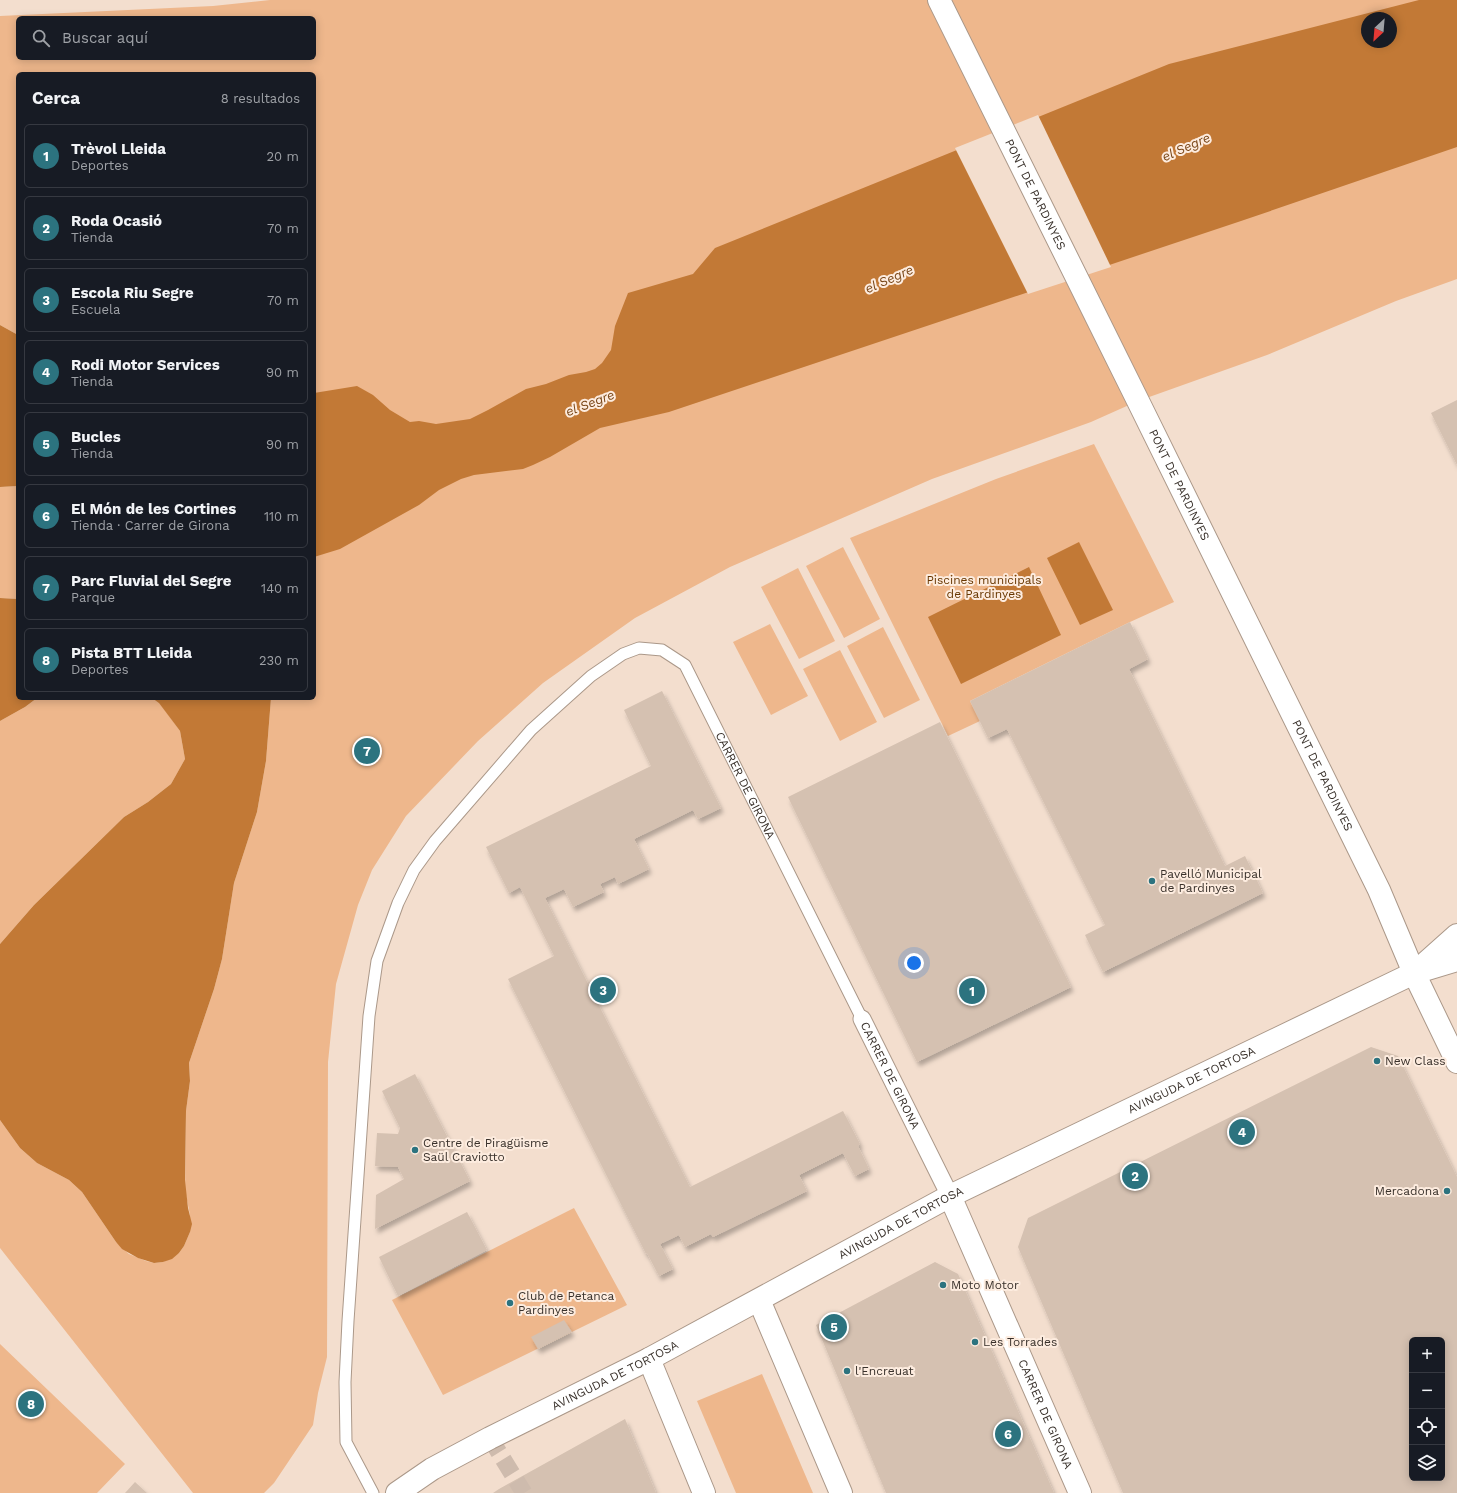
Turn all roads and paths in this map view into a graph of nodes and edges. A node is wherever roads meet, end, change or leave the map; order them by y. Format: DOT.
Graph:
graph roads {
  1 [pos="939,0"];
  2 [pos="1457,935"];
  3 [pos="1457,960"];
  4 [pos="1414,973"];
  5 [pos="862,1019"];
  6 [pos="1457,1062"];
  7 [pos="950,1196"];
  8 [pos="759,1300"];
  9 [pos="648,1359"];
  10 [pos="373,1493"];
  11 [pos="397,1493"];
  12 [pos="704,1493"];
  13 [pos="841,1493"];
  14 [pos="1080,1493"];
  1 -- 4 [label="street, PONT DE PARDINYES"];
  2 -- 4 [label="street, AVINGUDA DE TORTOSA"];
  3 -- 4 [label="street, AVINGUDA DE TORTOSA"];
  4 -- 6 [label="street, PONT DE PARDINYES"];
  4 -- 7 [label="street, AVINGUDA DE TORTOSA"];
  5 -- 7 [label="street, CARRER DE GIRONA"];
  5 -- 10 [label="lane, CARRER DE GIRONA"];
  7 -- 8 [label="street, AVINGUDA DE TORTOSA"];
  7 -- 14 [label="street, CARRER DE GIRONA"];
  8 -- 9 [label="street, AVINGUDA DE TORTOSA"];
  8 -- 13 [label="street"];
  9 -- 11 [label="street, AVINGUDA DE TORTOSA"];
  9 -- 12 [label="street"];
}
